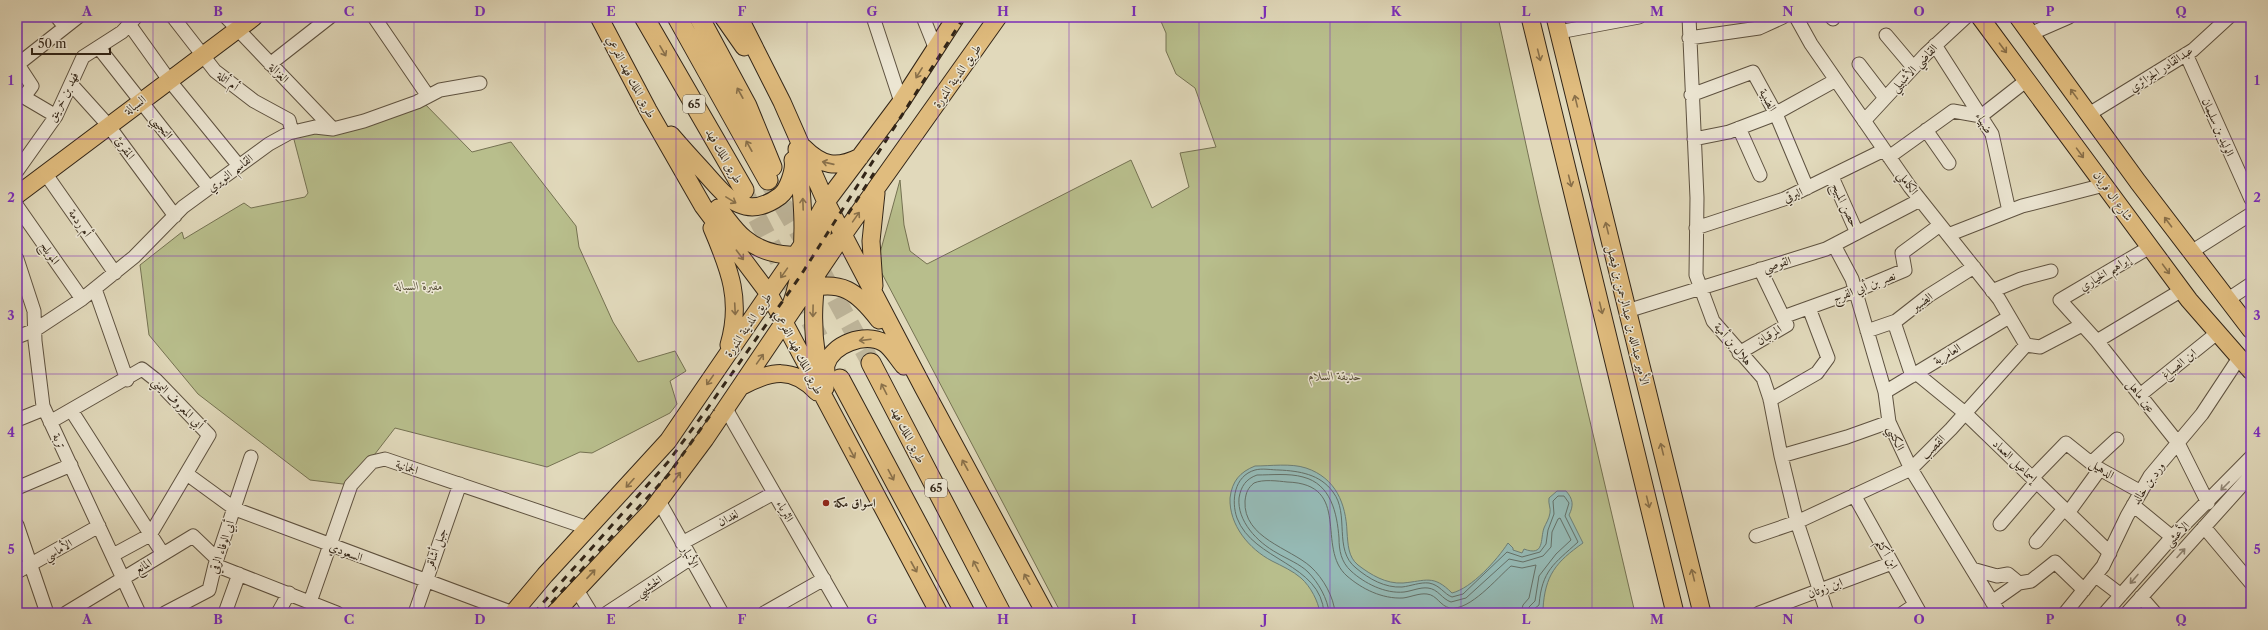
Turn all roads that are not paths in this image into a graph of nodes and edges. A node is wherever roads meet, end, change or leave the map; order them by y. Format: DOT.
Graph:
graph roads {
  1 [pos="78,17"];
  2 [pos="173,17"];
  3 [pos="254,17"];
  4 [pos="330,17"];
  5 [pos="374,17"];
  6 [pos="599,17"];
  7 [pos="644,17"];
  8 [pos="676,17"];
  9 [pos="699,17"];
  10 [pos="723,17"];
  11 [pos="738,17"];
  12 [pos="873,17"];
  13 [pos="924,17"];
  14 [pos="956,17"];
  15 [pos="998,17"];
  16 [pos="1530,17"];
  17 [pos="1639,17"];
  18 [pos="1689,17"];
  19 [pos="1784,17"];
  20 [pos="1796,17"];
  21 [pos="1966,17"];
  22 [pos="1980,17"];
  23 [pos="2018,17"];
  24 [pos="2069,17"];
  25 [pos="2229,17"];
  26 [pos="132,21"];
  27 [pos="61,22"];
  28 [pos="232,23"];
  29 [pos="1557,24"];
  30 [pos="2030,34"];
  31 [pos="1886,35"];
  32 [pos="1689,38"];
  33 [pos="1935,45"];
  34 [pos="935,47"];
  35 [pos="99,48"];
  36 [pos="2186,54"];
  37 [pos="201,56"];
  38 [pos="17,64"];
  39 [pos="270,64"];
  40 [pos="1859,64"];
  41 [pos="1913,67"];
  42 [pos="169,80"];
  43 [pos="1836,80"];
  44 [pos="2027,80"];
  45 [pos="71,84"];
  46 [pos="480,84"];
  47 [pos="20,95"];
  48 [pos="1691,95"];
  49 [pos="428,96"];
  50 [pos="1885,98"];
  51 [pos="141,100"];
  52 [pos="782,102"];
  53 [pos="901,102"];
  54 [pos="648,110"];
  55 [pos="1776,114"];
  56 [pos="2089,114"];
  57 [pos="56,116"];
  58 [pos="1981,116"];
  59 [pos="1864,121"];
  60 [pos="108,125"];
  61 [pos="1739,128"];
  62 [pos="333,129"];
  63 [pos="1926,130"];
  64 [pos="292,132"];
  65 [pos="1694,139"];
  66 [pos="801,146"];
  67 [pos="1887,153"];
  68 [pos="860,157"];
  69 [pos="1949,163"];
  70 [pos="239,166"];
  71 [pos="17,171"];
  72 [pos="45,174"];
  73 [pos="1760,176"];
  74 [pos="1832,177"];
  75 [pos="2104,185"];
  76 [pos="209,188"];
  77 [pos="877,188"];
  78 [pos="1808,188"];
  79 [pos="744,190"];
  80 [pos="17,195"];
  81 [pos="2251,199"];
  82 [pos="1920,200"];
  83 [pos="826,202"];
  84 [pos="17,206"];
  85 [pos="703,206"];
  86 [pos="2010,211"];
  87 [pos="2251,214"];
  88 [pos="175,216"];
  89 [pos="1696,228"];
  90 [pos="1944,230"];
  91 [pos="1857,233"];
  92 [pos="843,235"];
  93 [pos="1834,245"];
  94 [pos="2150,247"];
  95 [pos="800,252"];
  96 [pos="819,252"];
  97 [pos="2191,252"];
  98 [pos="17,259"];
  99 [pos="1974,267"];
  100 [pos="1760,269"];
  101 [pos="2051,270"];
  102 [pos="115,273"];
  103 [pos="2251,284"];
  104 [pos="808,287"];
  105 [pos="1700,287"];
  106 [pos="95,289"];
  107 [pos="2182,290"];
  108 [pos="1856,291"];
  109 [pos="1992,291"];
  110 [pos="769,294"];
  111 [pos="875,296"];
  112 [pos="82,299"];
  113 [pos="2060,300"];
  114 [pos="2226,300"];
  115 [pos="1809,308"];
  116 [pos="1628,311"];
  117 [pos="1783,316"];
  118 [pos="2009,317"];
  119 [pos="1894,322"];
  120 [pos="784,324"];
  121 [pos="2082,325"];
  122 [pos="35,330"];
  123 [pos="2251,330"];
  124 [pos="1867,331"];
  125 [pos="2217,332"];
  126 [pos="17,337"];
  127 [pos="2097,341"];
  128 [pos="2026,345"];
  129 [pos="1739,353"];
  130 [pos="2239,358"];
  131 [pos="724,360"];
  132 [pos="871,363"];
  133 [pos="2251,371"];
  134 [pos="1914,374"];
  135 [pos="127,380"];
  136 [pos="840,380"];
  137 [pos="742,386"];
  138 [pos="924,389"];
  139 [pos="1885,392"];
  140 [pos="2140,395"];
  141 [pos="822,397"];
  142 [pos="1770,400"];
  143 [pos="44,409"];
  144 [pos="726,409"];
  145 [pos="71,410"];
  146 [pos="1965,413"];
  147 [pos="17,420"];
  148 [pos="50,422"];
  149 [pos="1889,422"];
  150 [pos="842,433"];
  151 [pos="2117,439"];
  152 [pos="2178,443"];
  153 [pos="1780,456"];
  154 [pos="251,457"];
  155 [pos="2251,457"];
  156 [pos="71,465"];
  157 [pos="2095,466"];
  158 [pos="1911,469"];
  159 [pos="187,474"];
  160 [pos="2251,475"];
  161 [pos="2034,480"];
  162 [pos="460,484"];
  163 [pos="17,488"];
  164 [pos="2141,492"];
  165 [pos="774,493"];
  166 [pos="1854,495"];
  167 [pos="659,501"];
  168 [pos="2208,503"];
  169 [pos="2133,505"];
  170 [pos="235,509"];
  171 [pos="2066,511"];
  172 [pos="1797,522"];
  173 [pos="17,524"];
  174 [pos="2000,524"];
  175 [pos="99,526"];
  176 [pos="2204,527"];
  177 [pos="588,528"];
  178 [pos="150,535"];
  179 [pos="1756,536"];
  180 [pos="2172,537"];
  181 [pos="2036,542"];
  182 [pos="682,543"];
  183 [pos="330,546"];
  184 [pos="2110,553"];
  185 [pos="163,554"];
  186 [pos="113,555"];
  187 [pos="691,558"];
  188 [pos="216,562"];
  189 [pos="1892,563"];
  190 [pos="31,566"];
  191 [pos="1972,569"];
  192 [pos="17,572"];
  193 [pos="239,574"];
  194 [pos="2096,576"];
  195 [pos="123,578"];
  196 [pos="824,579"];
  197 [pos="425,581"];
  198 [pos="2019,583"];
  199 [pos="2251,583"];
  200 [pos="577,590"];
  201 [pos="1820,590"];
  202 [pos="2084,590"];
  203 [pos="289,593"];
  204 [pos="2121,595"];
  205 [pos="2141,597"];
  206 [pos="310,602"];
  207 [pos="1992,602"];
  208 [pos="1917,609"];
  209 [pos="47,613"];
  210 [pos="66,613"];
  211 [pos="139,613"];
  212 [pos="165,613"];
  213 [pos="225,613"];
  214 [pos="278,613"];
  215 [pos="337,613"];
  216 [pos="415,613"];
  217 [pos="513,613"];
  218 [pos="555,613"];
  219 [pos="591,613"];
  220 [pos="608,613"];
  221 [pos="722,613"];
  222 [pos="764,613"];
  223 [pos="844,613"];
  224 [pos="939,613"];
  225 [pos="966,613"];
  226 [pos="1001,613"];
  227 [pos="1045,613"];
  228 [pos="1675,613"];
  229 [pos="1702,613"];
  230 [pos="1759,613"];
  231 [pos="1827,613"];
  232 [pos="1903,613"];
  233 [pos="1999,613"];
  234 [pos="2064,613"];
  235 [pos="2105,613"];
  236 [pos="2127,613"];
  237 [pos="2155,613"];
  1 -- 27 [label="street"];
  2 -- 37 [label="street, أم أثلة"];
  3 -- 28 [label="main road, السبالة"];
  4 -- 39 [label="street"];
  5 -- 49 [label="street"];
  6 -- 54 [label="main road, طريق الملك فهد الفرعي"];
  7 -- 79 [label="highway, طريق الملك فهد / 65, one-way"];
  8 -- 9 [label="highway, 65"];
  10 -- 52 [label="main road"];
  11 -- 52 [label="main road"];
  12 -- 53 [label="street"];
  13 -- 34 [label="street"];
  14 -- 34 [label="main road, طريق المدينة المنورة"];
  15 -- 77 [label="main road, طريق المدينة المنورة"];
  16 -- 228 [label="main road, الأمير عبدالله بن عبدالرحمن بن فيصل, one-way"];
  17 -- 29 [label="street"];
  18 -- 32 [label="street, هلال بن أمية"];
  19 -- 32 [label="street"];
  20 -- 43 [label="street, الكاملي"];
  21 -- 33 [label="street, القاضي الأشبيلي"];
  22 -- 44 [label="main road, شارع ال فريان, one-way"];
  23 -- 30 [label="main road"];
  24 -- 30 [label="street"];
  25 -- 36 [label="street, عبدالقادر الجزائري"];
  26 -- 35 [label="street, فهد بن خرينق"];
  26 -- 42 [label="street"];
  27 -- 38 [label="street"];
  28 -- 37 [label="main road, السبالة"];
  28 -- 39 [label="street, الغزالة"];
  116 -- 29 [label="main road, الأمير عبدالله بن عبدالرحمن بن فيصل, one-way"];
  56 -- 30 [label="main road, one-way"];
  31 -- 41 [label="street"];
  32 -- 48 [label="street, هلال بن أمية"];
  33 -- 41 [label="street, القاضي الأشبيلي"];
  33 -- 58 [label="street, ضهياء"];
  34 -- 53 [label="main road, طريق المدينة المنورة, one-way"];
  35 -- 45 [label="street, فهد بن خرينق"];
  35 -- 51 [label="street, التجيبي"];
  36 -- 56 [label="street, عبدالقادر الجزائري"];
  36 -- 81 [label="street, الوليد بن سليمان"];
  37 -- 42 [label="main road, السبالة"];
  37 -- 64 [label="street, أم أثلة"];
  38 -- 47 [label="street"];
  39 -- 62 [label="street, الغزالة"];
  40 -- 50 [label="street"];
  41 -- 50 [label="street, القاضي الأشبيلي"];
  42 -- 51 [label="main road, السبالة"];
  42 -- 70 [label="street"];
  43 -- 55 [label="street"];
  43 -- 59 [label="street, الكاملي"];
  44 -- 58 [label="street"];
  44 -- 75 [label="main road, شارع ال فريان, one-way"];
  45 -- 57 [label="street, فهد بن خرينق"];
  45 -- 60 [label="street, المقرئ"];
  46 -- 49 [label="street, القاسم النويري"];
  47 -- 57 [label="street"];
  48 -- 55 [label="street, الضبية"];
  48 -- 65 [label="street, هلال بن أمية"];
  49 -- 62 [label="street, القاسم النويري"];
  50 -- 59 [label="street, القاضي الأشبيلي"];
  51 -- 60 [label="main road, السبالة"];
  51 -- 76 [label="street, التجيبي"];
  54 -- 52 [label="main road, one-way"];
  52 -- 66 [label="main road"];
  95 -- 52 [label="main road, one-way"];
  53 -- 68 [label="main road, طريق المدينة المنورة"];
  54 -- 85 [label="main road, طريق الملك فهد الفرعي"];
  54 -- 95 [label="main road"];
  55 -- 61 [label="street"];
  55 -- 78 [label="street, الضبية"];
  97 -- 56 [label="main road, one-way"];
  57 -- 71 [label="street, فهد بن خرينق"];
  58 -- 63 [label="street, البرقي"];
  58 -- 86 [label="street, ضهياء"];
  59 -- 67 [label="street, الكاملي"];
  60 -- 72 [label="main road, السبالة"];
  60 -- 88 [label="street, المقرئ"];
  61 -- 65 [label="street"];
  61 -- 73 [label="street"];
  62 -- 64 [label="street, القاسم النويري"];
  63 -- 67 [label="street, البرقي"];
  63 -- 69 [label="street"];
  64 -- 70 [label="street, القاسم النويري"];
  65 -- 89 [label="street, هلال بن أمية"];
  68 -- 66 [label="main road, one-way"];
  66 -- 83 [label="main road"];
  67 -- 74 [label="street, البرقي"];
  67 -- 82 [label="street, الكاملي"];
  68 -- 83 [label="main road, طريق المدينة المنورة"];
  70 -- 76 [label="street, القاسم النويري"];
  72 -- 80 [label="main road, السبالة"];
  72 -- 102 [label="street, أم ردمة"];
  74 -- 78 [label="street, البرقي"];
  74 -- 91 [label="street, حصن المبيح"];
  75 -- 86 [label="street, نصر بن أبي الفرج"];
  75 -- 94 [label="main road, شارع ال فريان"];
  76 -- 88 [label="street, القاسم النويري"];
  92 -- 77 [label="main road, طريق المدينة المنورة, one-way"];
  77 -- 111 [label="main road"];
  78 -- 89 [label="street, البرقي"];
  82 -- 90 [label="street, الكاملي"];
  82 -- 91 [label="street, القوصي"];
  83 -- 92 [label="main road"];
  83 -- 95 [label="main road, طريق المدينة المنورة"];
  83 -- 96 [label="main road"];
  84 -- 112 [label="street, المويلح"];
  85 -- 110 [label="main road, طريق الملك فهد الفرعي, one-way"];
  85 -- 131 [label="main road, one-way"];
  86 -- 90 [label="street, نصر بن أبي الفرج"];
  87 -- 97 [label="street"];
  88 -- 102 [label="street, القاسم النويري"];
  89 -- 105 [label="street, هلال بن أمية"];
  90 -- 99 [label="street, الكاملي"];
  90 -- 108 [label="street, نصر بن أبي الفرج"];
  91 -- 93 [label="street, القوصي"];
  92 -- 96 [label="main road"];
  92 -- 104 [label="main road, طريق المدينة المنورة"];
  92 -- 111 [label="main road"];
  93 -- 100 [label="street, القوصي"];
  93 -- 108 [label="street, الكتبي"];
  94 -- 107 [label="main road, شارع ال فريان, one-way"];
  94 -- 113 [label="street, إبراهيم الخياري"];
  95 -- 96 [label="main road"];
  95 -- 104 [label="main road"];
  95 -- 110 [label="main road, طريق المدينة المنورة, one-way"];
  96 -- 104 [label="main road"];
  97 -- 114 [label="main road"];
  98 -- 122 [label="street, تربة"];
  99 -- 109 [label="street, الكاملي"];
  99 -- 119 [label="street, الضبير"];
  100 -- 105 [label="street, القوصي"];
  100 -- 117 [label="street, المرقبان"];
  101 -- 109 [label="street"];
  102 -- 106 [label="street, القاسم النويري"];
  103 -- 114 [label="street"];
  104 -- 110 [label="main road"];
  104 -- 120 [label="main road"];
  104 -- 138 [label="main road"];
  104 -- 150 [label="main road, one-way"];
  105 -- 116 [label="street, القوصي"];
  105 -- 129 [label="street, هلال بن أمية"];
  106 -- 112 [label="street, القاسم النويري"];
  106 -- 135 [label="street"];
  107 -- 125 [label="main road, شارع ال فريان"];
  107 -- 127 [label="street"];
  108 -- 115 [label="street, نصر بن أبي الفرج"];
  108 -- 124 [label="street, الكتبي"];
  109 -- 118 [label="street, الكاملي"];
  110 -- 120 [label="main road, طريق الملك فهد الفرعي"];
  110 -- 131 [label="main road, طريق المدينة المنورة"];
  111 -- 138 [label="main road"];
  112 -- 122 [label="street, القاسم النويري"];
  113 -- 121 [label="street, عين ماهل"];
  114 -- 123 [label="main road"];
  115 -- 117 [label="street, نصر بن أبي الفرج"];
  115 -- 142 [label="street"];
  229 -- 116 [label="main road, الأمير عبدالله بن عبدالرحمن بن فيصل, one-way"];
  117 -- 129 [label="street, المرقبان"];
  118 -- 128 [label="street, الكاملي"];
  118 -- 134 [label="street, العامرية"];
  119 -- 124 [label="street, الضبير"];
  119 -- 134 [label="street"];
  137 -- 120 [label="main road, one-way"];
  120 -- 141 [label="main road, طريق الملك فهد الفرعي"];
  121 -- 127 [label="street, عين ماهل"];
  121 -- 128 [label="street"];
  122 -- 126 [label="street, القاسم النويري"];
  122 -- 143 [label="street, تربة"];
  124 -- 139 [label="street, الكتبي"];
  125 -- 130 [label="main road, شارع ال فريان"];
  125 -- 140 [label="street, ابن الصباغ"];
  127 -- 140 [label="street, عين ماهل"];
  128 -- 146 [label="street, القصب"];
  129 -- 142 [label="street, هلال بن أمية"];
  130 -- 133 [label="main road, شارع ال فريان"];
  130 -- 152 [label="street, ورد بن خالد"];
  131 -- 177 [label="main road, طريق المدينة المنورة, one-way"];
  226 -- 132 [label="highway, طريق الملك فهد / 65, one-way"];
  134 -- 139 [label="street, العامرية"];
  134 -- 146 [label="street, إسماعيل العماد"];
  135 -- 145 [label="street, أبي المعروف اليمني"];
  135 -- 159 [label="street, أبي المعروف اليمني"];
  136 -- 225 [label="highway, one-way"];
  137 -- 141 [label="main road"];
  137 -- 144 [label="main road"];
  138 -- 150 [label="main road, one-way"];
  227 -- 138 [label="main road, one-way"];
  139 -- 149 [label="street, الكتبي"];
  140 -- 152 [label="street, عين ماهل"];
  141 -- 150 [label="main road, طريق الملك فهد الفرعي"];
  142 -- 153 [label="street, هلال بن أمية"];
  143 -- 147 [label="street"];
  143 -- 148 [label="street, تربة"];
  144 -- 165 [label="street, الثرياء"];
  167 -- 144 [label="main road, one-way"];
  145 -- 148 [label="street, أبي المعروف اليمني"];
  145 -- 178 [label="street"];
  146 -- 158 [label="street, القصب"];
  146 -- 161 [label="street, إسماعيل العماد"];
  148 -- 156 [label="street, تربة"];
  149 -- 153 [label="street"];
  149 -- 158 [label="street, الكتبي"];
  150 -- 224 [label="main road, طريق الملك فهد الفرعي, one-way"];
  151 -- 157 [label="street"];
  152 -- 164 [label="street, ورد بن خالد"];
  152 -- 168 [label="street, عين ماهل"];
  153 -- 172 [label="street, هلال بن أمية"];
  154 -- 170 [label="street, أبي الوفاء الرقي"];
  155 -- 168 [label="street, الأعشى, one-way"];
  156 -- 163 [label="street"];
  156 -- 175 [label="street, تربة"];
  157 -- 161 [label="street, الدهيل"];
  157 -- 164 [label="street, الدهيل"];
  157 -- 171 [label="street"];
  158 -- 166 [label="street, القصب"];
  158 -- 191 [label="street, الكتبي"];
  159 -- 170 [label="street, السعودي"];
  159 -- 178 [label="street, أبي المعروف اليمني"];
  160 -- 176 [label="street, الأعشى"];
  161 -- 171 [label="street, إسماعيل العماد"];
  161 -- 174 [label="street"];
  162 -- 177 [label="street, الجمانية"];
  162 -- 183 [label="street, الجمانية"];
  162 -- 197 [label="street, جبل أشاقر"];
  164 -- 169 [label="street, ورد بن خالد"];
  165 -- 182 [label="street, لغدان"];
  165 -- 196 [label="street, الثرياء"];
  166 -- 172 [label="street, القصب"];
  166 -- 189 [label="street, ابن أكثم"];
  167 -- 182 [label="street, الأنبار"];
  200 -- 167 [label="main road, one-way"];
  168 -- 180 [label="street, الأعشى"];
  169 -- 180 [label="street"];
  169 -- 184 [label="street, ورد بن خالد"];
  170 -- 183 [label="street, السعودي"];
  170 -- 188 [label="street, أبي الوفاء الرقي"];
  171 -- 181 [label="street"];
  171 -- 184 [label="street, إسماعيل العماد"];
  172 -- 179 [label="street, القصب"];
  172 -- 201 [label="street, هلال بن أمية"];
  173 -- 190 [label="street"];
  175 -- 186 [label="street, تربة"];
  175 -- 190 [label="street, الأماسي"];
  176 -- 199 [label="street"];
  205 -- 176 [label="street, الأعشى, one-way"];
  177 -- 217 [label="main road, طريق المدينة المنورة"];
  178 -- 185 [label="street"];
  178 -- 186 [label="street"];
  180 -- 204 [label="street, الأعشى, one-way"];
  182 -- 187 [label="street, الأنبار"];
  183 -- 197 [label="street, السعودي"];
  183 -- 206 [label="street, الجمانية"];
  184 -- 194 [label="street, ورد بن خالد"];
  185 -- 188 [label="street, المانع"];
  185 -- 195 [label="street, المانع"];
  186 -- 195 [label="street, تربة"];
  187 -- 220 [label="street, الخشيبي"];
  187 -- 221 [label="street, الأنبار"];
  188 -- 193 [label="street, المانع"];
  188 -- 212 [label="street, أبي الوفاء الرقي"];
  189 -- 201 [label="street, ابن زوتان"];
  189 -- 208 [label="street, ابن أكثم"];
  190 -- 192 [label="street, الأماسي"];
  190 -- 209 [label="street"];
  191 -- 198 [label="street"];
  191 -- 207 [label="street, الكتبي"];
  193 -- 203 [label="street, المانع"];
  193 -- 213 [label="street"];
  194 -- 202 [label="street, ورد بن خالد"];
  194 -- 204 [label="street"];
  195 -- 210 [label="street, المانع"];
  195 -- 211 [label="street, تربة"];
  196 -- 222 [label="street"];
  196 -- 223 [label="street, الثرياء"];
  197 -- 216 [label="street, جبل أشاقر"];
  197 -- 217 [label="street, السعودي"];
  198 -- 202 [label="street"];
  198 -- 207 [label="street"];
  200 -- 218 [label="main road"];
  200 -- 219 [label="street"];
  201 -- 230 [label="street, ابن زوتان"];
  201 -- 231 [label="street, هلال بن أمية"];
  202 -- 234 [label="street, ورد بن خالد"];
  203 -- 206 [label="street, المانع"];
  203 -- 214 [label="street"];
  204 -- 235 [label="street, الأعشى"];
  205 -- 236 [label="street, الأعشى"];
  205 -- 237 [label="street"];
  206 -- 215 [label="street, المانع"];
  207 -- 233 [label="street, الكتبي"];
  208 -- 232 [label="street"];
}
